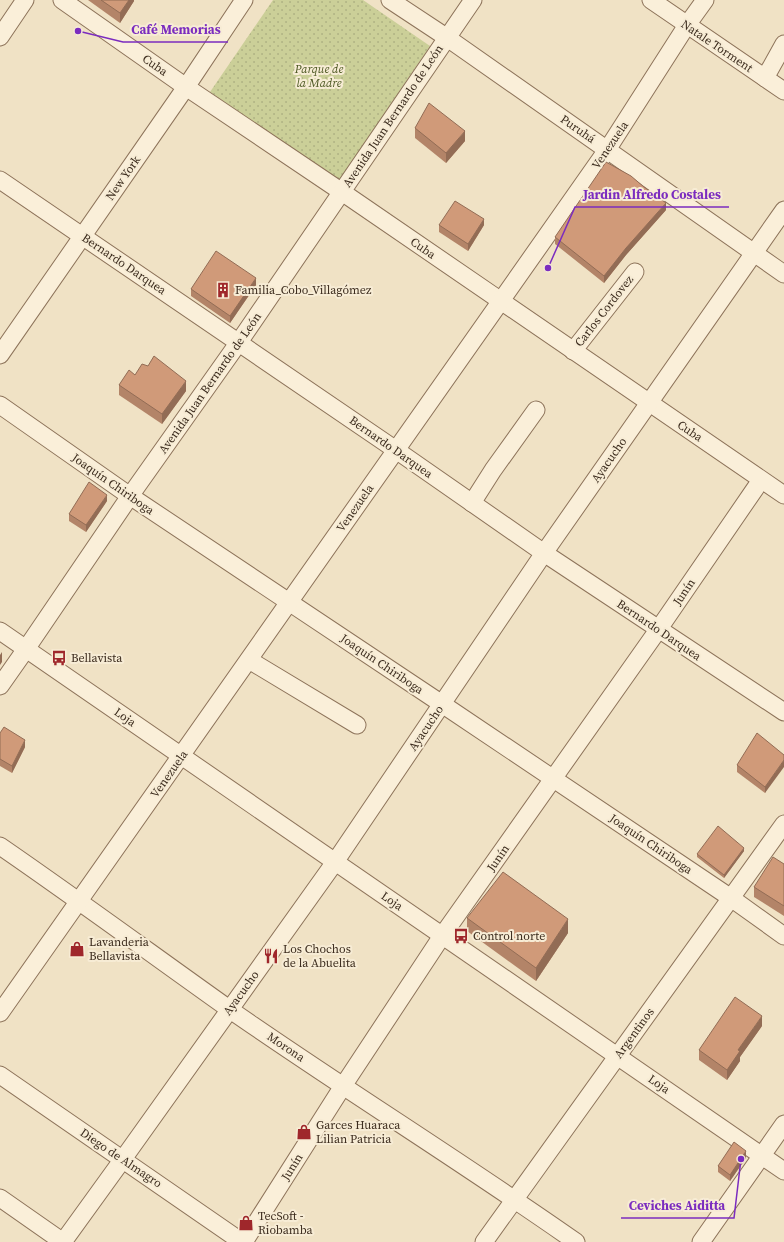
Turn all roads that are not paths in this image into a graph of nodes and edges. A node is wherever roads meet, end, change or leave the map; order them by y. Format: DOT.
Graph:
graph roads {
  1 [pos="25,0"];
  2 [pos="62,0"];
  3 [pos="244,0"];
  4 [pos="390,0"];
  5 [pos="473,0"];
  6 [pos="651,0"];
  7 [pos="705,0"];
  8 [pos="687,25"];
  9 [pos="0,37"];
  10 [pos="446,37"];
  11 [pos="784,44"];
  12 [pos="764,78"];
  13 [pos="186,87"];
  14 [pos="784,91"];
  15 [pos="607,150"];
  16 [pos="0,180"];
  17 [pos="342,192"];
  18 [pos="784,210"];
  19 [pos="83,236"];
  20 [pos="754,252"];
  21 [pos="635,272"];
  22 [pos="784,274"];
  23 [pos="501,301"];
  24 [pos="239,342"];
  25 [pos="573,351"];
  26 [pos="0,355"];
  27 [pos="649,403"];
  28 [pos="0,405"];
  29 [pos="536,410"];
  30 [pos="396,450"];
  31 [pos="761,480"];
  32 [pos="784,495"];
  33 [pos="130,496"];
  34 [pos="472,503"];
  35 [pos="544,553"];
  36 [pos="290,602"];
  37 [pos="658,630"];
  38 [pos="0,631"];
  39 [pos="26,649"];
  40 [pos="249,660"];
  41 [pos="0,686"];
  42 [pos="442,704"];
  43 [pos="784,712"];
  44 [pos="357,725"];
  45 [pos="181,756"];
  46 [pos="553,779"];
  47 [pos="784,824"];
  48 [pos="0,846"];
  49 [pos="335,862"];
  50 [pos="731,898"];
  51 [pos="80,901"];
  52 [pos="442,936"];
  53 [pos="784,936"];
  54 [pos="230,1009"];
  55 [pos="0,1013"];
  56 [pos="618,1055"];
  57 [pos="0,1075"];
  58 [pos="343,1086"];
  59 [pos="784,1124"];
  60 [pos="762,1156"];
  61 [pos="123,1160"];
  62 [pos="784,1171"];
  63 [pos="0,1198"];
  64 [pos="515,1199"];
  65 [pos="63,1242"];
  66 [pos="243,1242"];
  67 [pos="484,1242"];
  68 [pos="576,1242"];
  69 [pos="701,1242"];
  1 -- 9 [label="street"];
  2 -- 13 [label="street, Cuba"];
  3 -- 13 [label="street, New York"];
  4 -- 10 [label="street, Puruhá"];
  5 -- 10 [label="street, Avenida Juan Bernardo de León"];
  6 -- 8 [label="street, Natale Torment"];
  7 -- 8 [label="street, Venezuela"];
  8 -- 12 [label="street, Natale Torment"];
  8 -- 15 [label="street, Venezuela"];
  10 -- 15 [label="street, Puruhá"];
  10 -- 17 [label="street, Avenida Juan Bernardo de León"];
  11 -- 12 [label="street"];
  12 -- 14 [label="street, Natale Torment"];
  13 -- 17 [label="street, Cuba"];
  13 -- 19 [label="street, New York"];
  15 -- 20 [label="street, Puruhá"];
  15 -- 23 [label="street, Venezuela"];
  16 -- 19 [label="street, Bernardo Darquea"];
  17 -- 23 [label="street, Cuba"];
  17 -- 24 [label="street, Avenida Juan Bernardo de León"];
  18 -- 20 [label="street, Ayacucho"];
  19 -- 24 [label="street, Bernardo Darquea"];
  19 -- 26 [label="street, New York"];
  20 -- 22 [label="street, Puruhá"];
  20 -- 27 [label="street, Ayacucho"];
  21 -- 25 [label="street, Carlos Cordovez"];
  23 -- 25 [label="street, Cuba"];
  23 -- 30 [label="street, Venezuela"];
  24 -- 30 [label="street, Bernardo Darquea"];
  24 -- 33 [label="street, Avenida Juan Bernardo de León"];
  25 -- 27 [label="street, Cuba"];
  27 -- 31 [label="street, Cuba"];
  27 -- 35 [label="street, Ayacucho"];
  28 -- 33 [label="street, Joaquín Chiriboga"];
  29 -- 34 [label="street"];
  30 -- 34 [label="street, Bernardo Darquea"];
  30 -- 36 [label="street, Venezuela"];
  31 -- 32 [label="street, Cuba"];
  31 -- 37 [label="street, Junín"];
  33 -- 36 [label="street, Joaquín Chiriboga"];
  33 -- 39 [label="street, Avenida Juan Bernardo de León"];
  34 -- 35 [label="street, Bernardo Darquea"];
  35 -- 37 [label="street, Bernardo Darquea"];
  35 -- 42 [label="street, Ayacucho"];
  36 -- 40 [label="street, Venezuela"];
  36 -- 42 [label="street, Joaquín Chiriboga"];
  37 -- 43 [label="street, Bernardo Darquea"];
  37 -- 46 [label="street, Junín"];
  38 -- 39 [label="street, Loja"];
  39 -- 41 [label="street, Avenida Juan Bernardo de León"];
  39 -- 45 [label="street, Loja"];
  40 -- 44 [label="street"];
  40 -- 45 [label="street, Venezuela"];
  42 -- 46 [label="street, Joaquín Chiriboga"];
  42 -- 49 [label="street, Ayacucho"];
  45 -- 49 [label="street, Loja"];
  45 -- 51 [label="street, Venezuela"];
  46 -- 50 [label="street, Joaquín Chiriboga"];
  46 -- 52 [label="street, Junín"];
  47 -- 50 [label="street, Argentinos"];
  48 -- 51 [label="street, Morona"];
  49 -- 52 [label="street, Loja"];
  49 -- 54 [label="street, Ayacucho"];
  50 -- 53 [label="street, Joaquín Chiriboga"];
  50 -- 56 [label="street, Argentinos"];
  51 -- 54 [label="street, Morona"];
  51 -- 55 [label="street, Venezuela"];
  52 -- 56 [label="street, Loja"];
  52 -- 58 [label="street, Junín"];
  54 -- 58 [label="street, Morona"];
  54 -- 61 [label="street, Ayacucho"];
  56 -- 60 [label="street, Loja"];
  56 -- 64 [label="street, Argentinos"];
  57 -- 61 [label="street, Diego de Almagro"];
  58 -- 64 [label="street, Morona"];
  58 -- 66 [label="street, Junín"];
  59 -- 60 [label="street"];
  60 -- 62 [label="street, Loja"];
  60 -- 69 [label="street"];
  61 -- 65 [label="street, Ayacucho"];
  61 -- 66 [label="street, Diego de Almagro"];
  63 -- 65 [label="street"];
  64 -- 67 [label="street, Argentinos"];
  64 -- 68 [label="street, Morona"];
}
